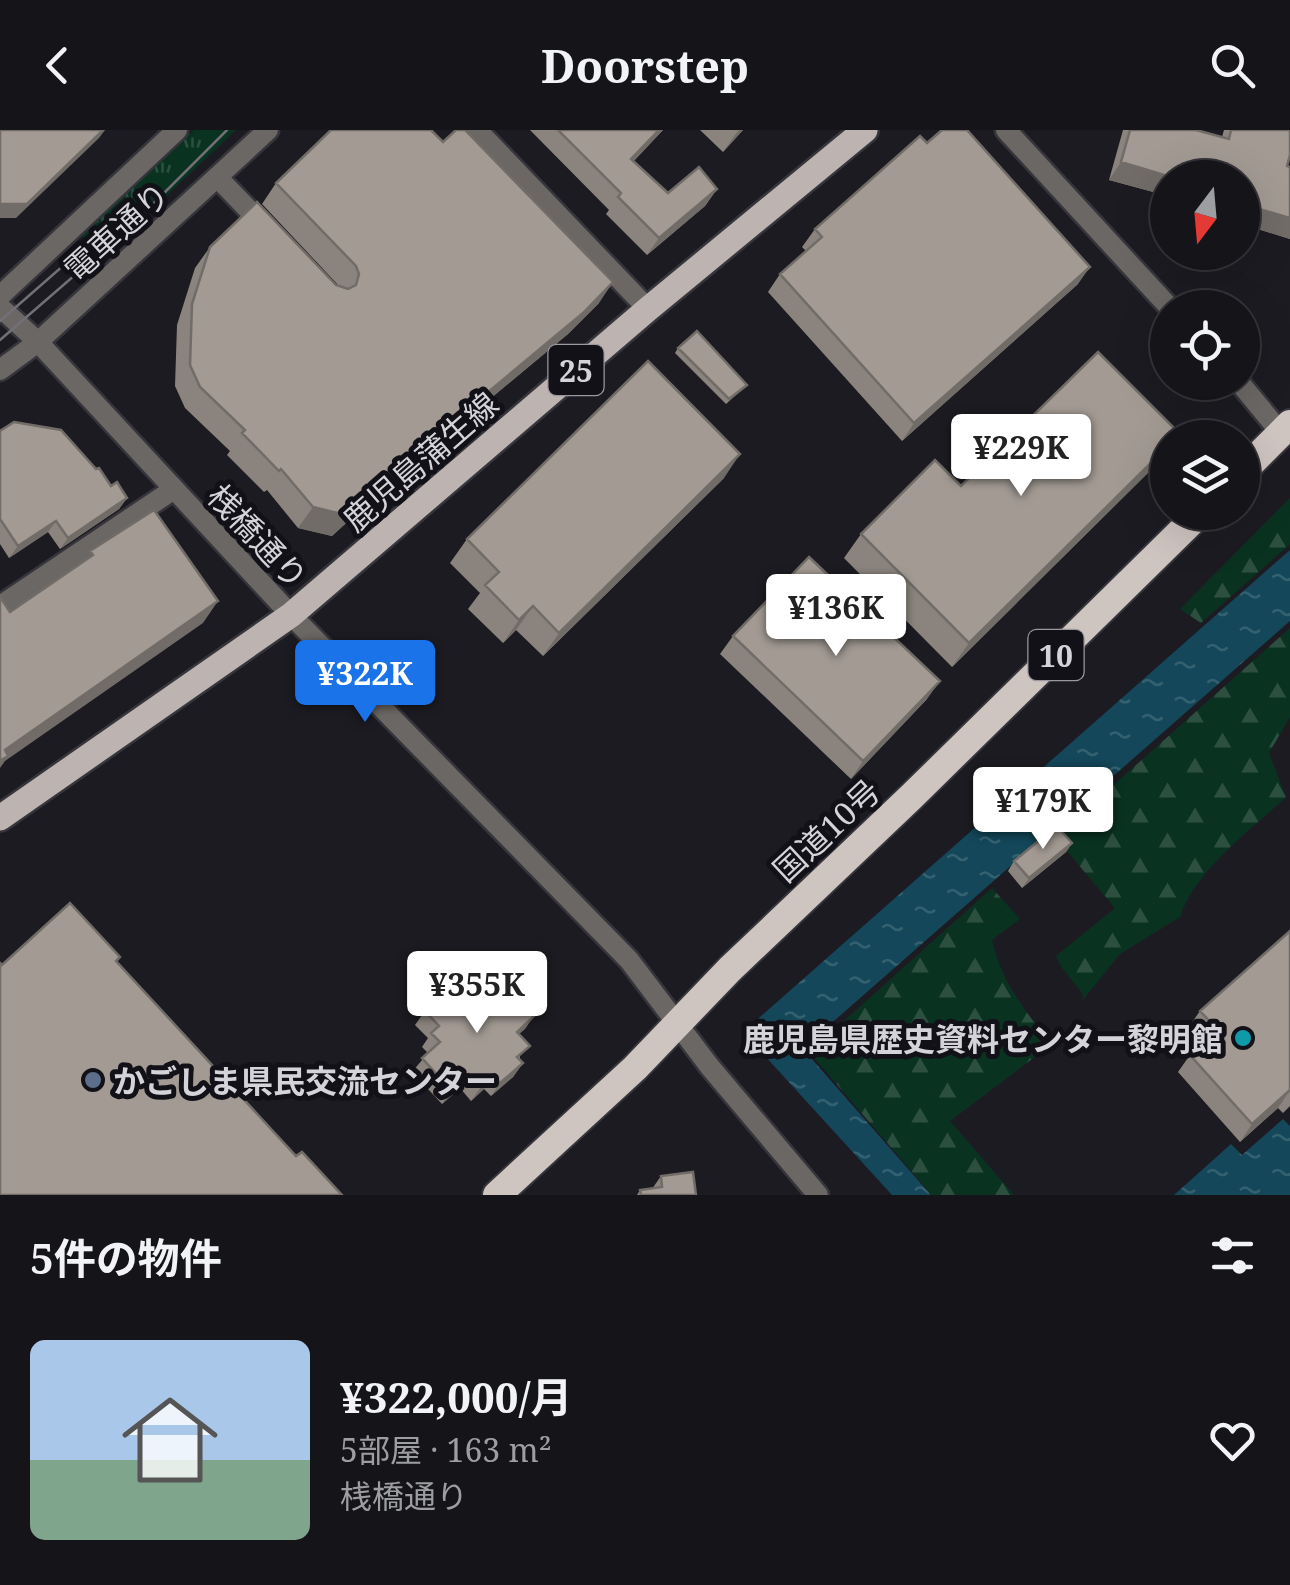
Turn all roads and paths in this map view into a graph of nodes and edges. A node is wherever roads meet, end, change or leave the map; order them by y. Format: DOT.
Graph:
graph roads {
  1 [pos="177,130"];
  2 [pos="268,130"];
  3 [pos="478,130"];
  4 [pos="865,130"];
  5 [pos="1006,130"];
  6 [pos="219,179"];
  7 [pos="278,241"];
  8 [pos="1153,290"];
  9 [pos="0,296"];
  10 [pos="0,307"];
  11 [pos="648,308"];
  12 [pos="38,342"];
  13 [pos="0,370"];
  14 [pos="1257,400"];
  15 [pos="1285,429"];
  16 [pos="1260,454"];
  17 [pos="174,489"];
  18 [pos="1183,530"];
  19 [pos="0,606"];
  20 [pos="290,615"];
  21 [pos="0,818"];
  22 [pos="678,1024"];
  23 [pos="497,1195"];
  24 [pos="818,1195"];
  1 -- 9 [label="street, 電車通り"];
  2 -- 6 [label="street, 電車通り"];
  3 -- 11 [label="street"];
  4 -- 11 [label="main road, 鹿児島蒲生線 / 25"];
  5 -- 8 [label="street"];
  6 -- 7 [label="street"];
  6 -- 12 [label="street, 電車通り"];
  10 -- 12 [label="street, 桟橋通り"];
  11 -- 20 [label="main road, 鹿児島蒲生線 / 25"];
  12 -- 13 [label="street, 電車通り"];
  12 -- 17 [label="street, 桟橋通り"];
  14 -- 15 [label="street"];
  15 -- 16 [label="highway"];
  17 -- 19 [label="street"];
  17 -- 20 [label="street, 桟橋通り"];
  18 -- 22 [label="highway, 国道10号 / 10"];
  20 -- 21 [label="main road, 鹿児島蒲生線 / 25"];
  20 -- 22 [label="street, 桟橋通り"];
  22 -- 23 [label="highway, 国道10号 / 10"];
  22 -- 24 [label="street, 桟橋通り"];
}
